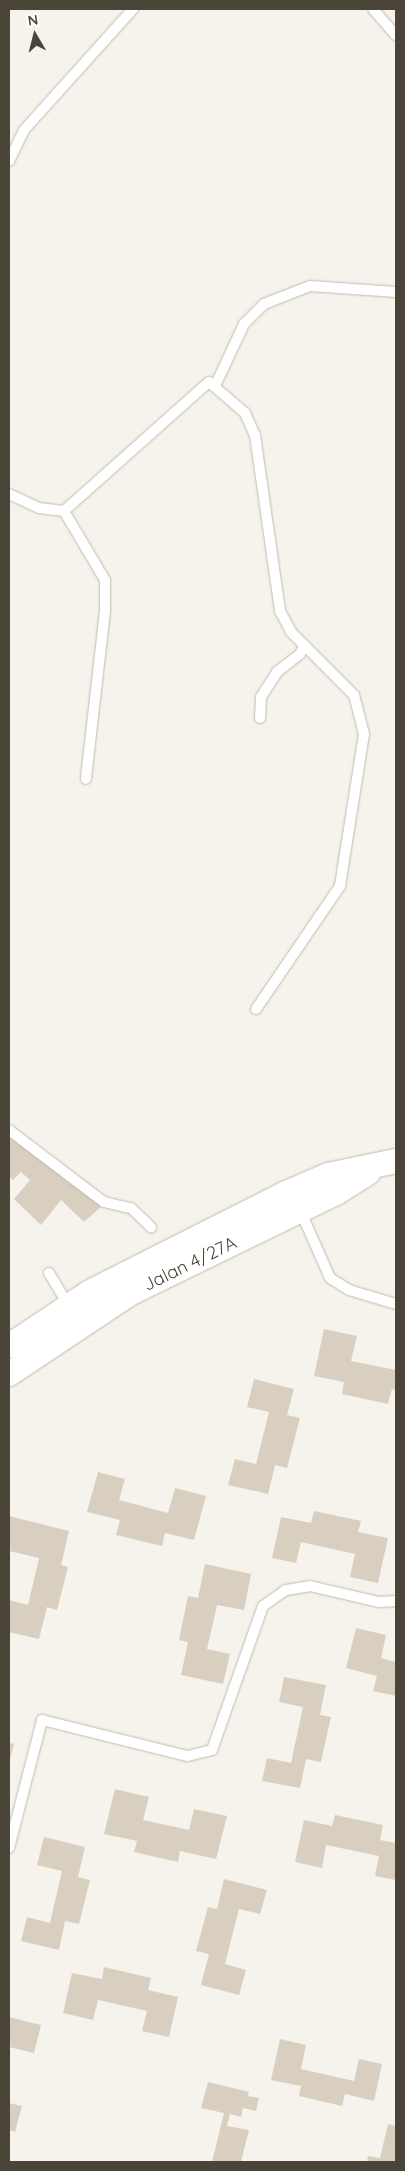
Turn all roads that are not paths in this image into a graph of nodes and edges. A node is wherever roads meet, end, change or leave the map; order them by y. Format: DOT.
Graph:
graph roads {
  1 [pos="133,9"];
  2 [pos="373,9"];
  3 [pos="396,35"];
  4 [pos="9,161"];
  5 [pos="396,292"];
  6 [pos="215,386"];
  7 [pos="9,494"];
  8 [pos="64,511"];
  9 [pos="305,645"];
  10 [pos="260,718"];
  11 [pos="86,779"];
  12 [pos="256,1009"];
  13 [pos="9,1130"];
  14 [pos="387,1164"];
  15 [pos="300,1209"];
  16 [pos="151,1227"];
  17 [pos="48,1273"];
  18 [pos="396,1304"];
  19 [pos="74,1314"];
  20 [pos="9,1346"];
  21 [pos="9,1374"];
  22 [pos="396,1602"];
  23 [pos="9,1848"];
  1 -- 4 [label="lane"];
  2 -- 3 [label="lane"];
  5 -- 6 [label="lane"];
  6 -- 8 [label="lane"];
  6 -- 9 [label="lane"];
  7 -- 8 [label="lane"];
  8 -- 11 [label="lane"];
  9 -- 10 [label="lane"];
  9 -- 12 [label="lane"];
  13 -- 16 [label="lane"];
  14 -- 15 [label="street, Jalan 4/27A"];
  14 -- 19 [label="street, Jalan 4/27A"];
  15 -- 18 [label="lane"];
  15 -- 19 [label="street, Jalan 4/27A"];
  17 -- 19 [label="lane"];
  19 -- 20 [label="street, Jalan 4/27A"];
  19 -- 21 [label="street, Jalan 4/27A"];
  22 -- 23 [label="lane"];
}
